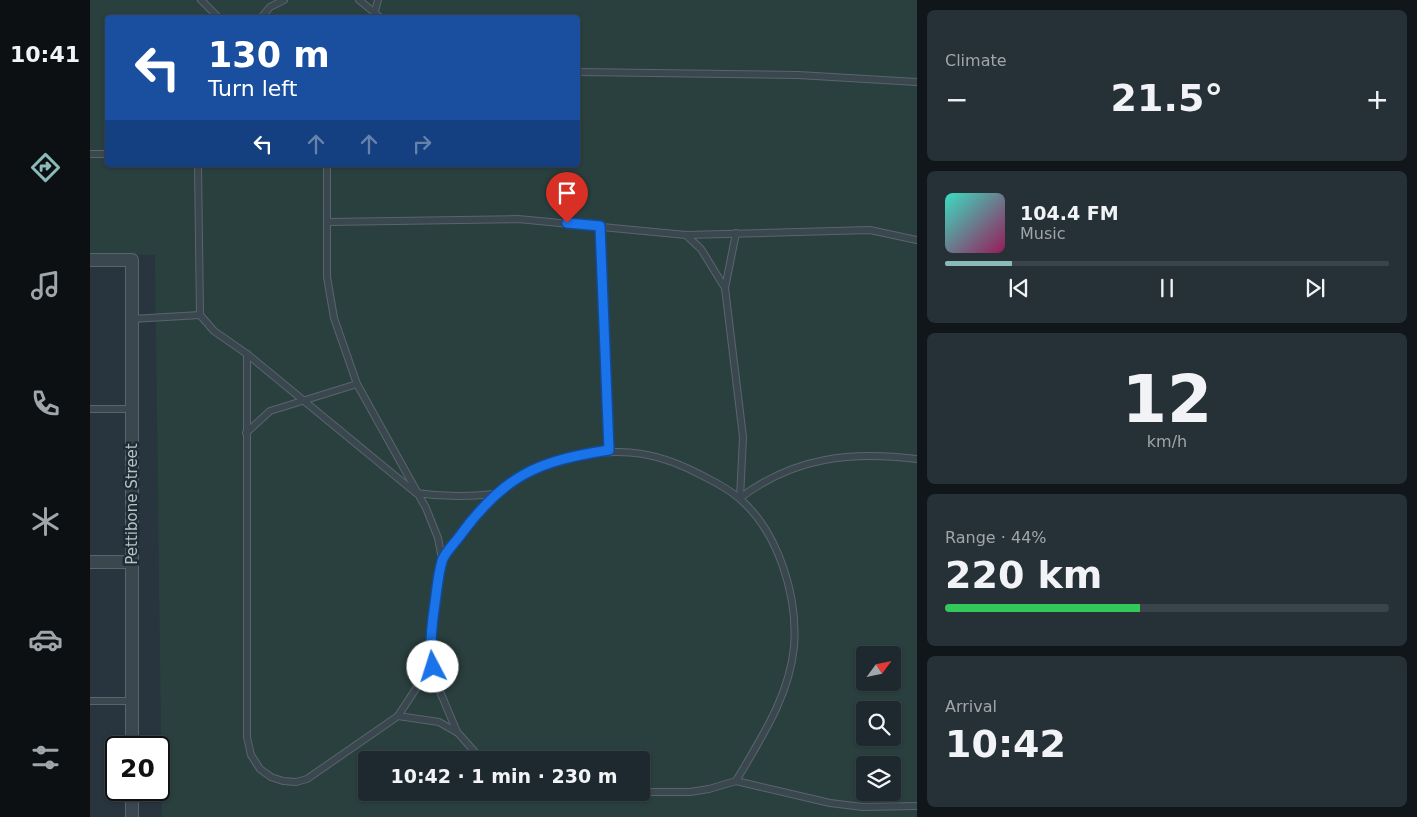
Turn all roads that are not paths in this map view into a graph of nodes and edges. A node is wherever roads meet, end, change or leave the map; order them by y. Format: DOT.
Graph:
graph roads {
  1 [pos="201,0"];
  2 [pos="284,0"];
  3 [pos="359,0"];
  4 [pos="378,0"];
  5 [pos="375,11"];
  6 [pos="216,15"];
  7 [pos="263,15"];
  8 [pos="378,15"];
  9 [pos="580,72"];
  10 [pos="917,82"];
  11 [pos="90,154"];
  12 [pos="105,154"];
  13 [pos="198,167"];
  14 [pos="327,167"];
  15 [pos="328,222"];
  16 [pos="600,226"];
  17 [pos="736,233"];
  18 [pos="686,235"];
  19 [pos="917,240"];
  20 [pos="90,260"];
  21 [pos="726,288"];
  22 [pos="200,315"];
  23 [pos="132,319"];
  24 [pos="247,354"];
  25 [pos="358,384"];
  26 [pos="304,401"];
  27 [pos="90,409"];
  28 [pos="132,409"];
  29 [pos="246,433"];
  30 [pos="609,450"];
  31 [pos="917,459"];
  32 [pos="416,493"];
  33 [pos="494,494"];
  34 [pos="740,498"];
  35 [pos="442,559"];
  36 [pos="90,562"];
  37 [pos="132,562"];
  38 [pos="430,653"];
  39 [pos="90,701"];
  40 [pos="132,701"];
  41 [pos="398,716"];
  42 [pos="458,733"];
  43 [pos="132,736"];
  44 [pos="474,751"];
  45 [pos="736,781"];
  46 [pos="650,792"];
  47 [pos="132,801"];
  48 [pos="917,806"];
  49 [pos="132,817"];
  1 -- 6 [label="lane"];
  2 -- 7 [label="lane"];
  3 -- 5 [label="lane"];
  4 -- 5 [label="lane"];
  5 -- 8 [label="lane"];
  9 -- 10 [label="lane"];
  11 -- 12 [label="lane"];
  13 -- 22 [label="lane"];
  14 -- 15 [label="lane"];
  15 -- 16 [label="lane"];
  15 -- 25 [label="lane"];
  16 -- 18 [label="lane"];
  16 -- 30 [label="lane"];
  17 -- 18 [label="lane"];
  17 -- 19 [label="lane"];
  17 -- 21 [label="lane"];
  18 -- 21 [label="lane"];
  20 -- 23 [label="street, Pettibone Street"];
  21 -- 34 [label="lane"];
  22 -- 23 [label="lane"];
  22 -- 24 [label="lane"];
  23 -- 28 [label="street, Pettibone Street"];
  24 -- 26 [label="lane"];
  24 -- 29 [label="lane"];
  25 -- 26 [label="lane"];
  25 -- 32 [label="lane"];
  26 -- 29 [label="lane"];
  26 -- 32 [label="lane"];
  27 -- 28 [label="lane"];
  28 -- 37 [label="street, Pettibone Street"];
  29 -- 41 [label="lane"];
  30 -- 33 [label="lane"];
  30 -- 34 [label="lane"];
  31 -- 34 [label="lane"];
  32 -- 33 [label="lane"];
  32 -- 35 [label="lane"];
  33 -- 35 [label="lane"];
  34 -- 45 [label="lane"];
  35 -- 38 [label="lane"];
  36 -- 37 [label="street"];
  37 -- 40 [label="street, Pettibone Street"];
  38 -- 41 [label="lane"];
  38 -- 42 [label="lane"];
  39 -- 40 [label="lane"];
  40 -- 43 [label="street, Pettibone Street"];
  41 -- 42 [label="lane"];
  42 -- 44 [label="lane"];
  45 -- 46 [label="lane"];
  45 -- 48 [label="lane"];
  47 -- 49 [label="street"];
}
